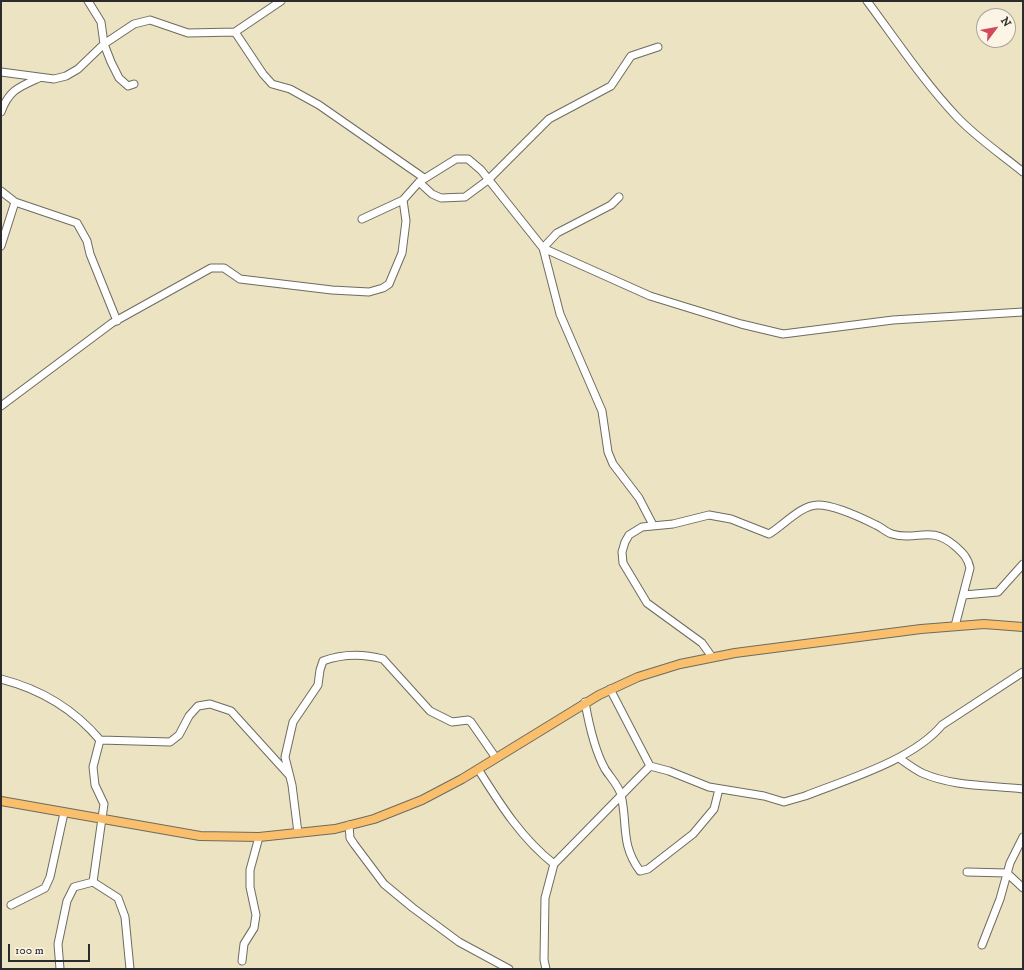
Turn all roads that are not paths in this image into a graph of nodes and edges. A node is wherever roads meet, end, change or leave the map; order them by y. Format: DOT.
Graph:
graph roads {
  1 [pos="88,1"];
  2 [pos="281,1"];
  3 [pos="867,1"];
  4 [pos="235,32"];
  5 [pos="104,44"];
  6 [pos="658,47"];
  7 [pos="1,72"];
  8 [pos="40,77"];
  9 [pos="134,84"];
  10 [pos="1,112"];
  11 [pos="1023,172"];
  12 [pos="422,180"];
  13 [pos="488,180"];
  14 [pos="1,191"];
  15 [pos="619,198"];
  16 [pos="403,200"];
  17 [pos="15,202"];
  18 [pos="362,219"];
  19 [pos="1,246"];
  20 [pos="543,248"];
  21 [pos="1023,312"];
  22 [pos="117,321"];
  23 [pos="1,406"];
  24 [pos="653,525"];
  25 [pos="1023,564"];
  26 [pos="964,595"];
  27 [pos="955,626"];
  28 [pos="1023,627"];
  29 [pos="712,657"];
  30 [pos="1023,672"];
  31 [pos="1,679"];
  32 [pos="610,689"];
  33 [pos="585,702"];
  34 [pos="100,740"];
  35 [pos="496,758"];
  36 [pos="899,758"];
  37 [pos="650,766"];
  38 [pos="478,769"];
  39 [pos="289,775"];
  40 [pos="720,789"];
  41 [pos="1023,790"];
  42 [pos="621,794"];
  43 [pos="1,801"];
  44 [pos="64,813"];
  45 [pos="101,819"];
  46 [pos="349,825"];
  47 [pos="298,833"];
  48 [pos="259,837"];
  49 [pos="1023,837"];
  50 [pos="554,864"];
  51 [pos="967,872"];
  52 [pos="1007,873"];
  53 [pos="93,882"];
  54 [pos="1023,888"];
  55 [pos="11,905"];
  56 [pos="982,945"];
  57 [pos="242,961"];
  58 [pos="60,969"];
  59 [pos="130,969"];
  60 [pos="509,969"];
  61 [pos="546,969"];
  1 -- 5 [label="street"];
  2 -- 4 [label="street"];
  3 -- 11 [label="street"];
  4 -- 5 [label="street"];
  4 -- 12 [label="street"];
  5 -- 8 [label="street"];
  5 -- 9 [label="street"];
  6 -- 13 [label="street"];
  7 -- 8 [label="street"];
  8 -- 10 [label="street"];
  12 -- 13 [label="street"];
  12 -- 13 [label="street"];
  12 -- 16 [label="street"];
  13 -- 20 [label="street"];
  14 -- 17 [label="street"];
  15 -- 20 [label="street"];
  16 -- 18 [label="street"];
  16 -- 22 [label="street"];
  17 -- 19 [label="street"];
  17 -- 22 [label="street"];
  20 -- 21 [label="street"];
  20 -- 24 [label="street"];
  22 -- 23 [label="street"];
  24 -- 26 [label="street"];
  24 -- 29 [label="street"];
  25 -- 26 [label="street"];
  26 -- 27 [label="street"];
  27 -- 28 [label="main road"];
  27 -- 29 [label="main road"];
  29 -- 32 [label="main road"];
  30 -- 36 [label="street"];
  31 -- 34 [label="street"];
  32 -- 33 [label="main road"];
  32 -- 37 [label="street"];
  33 -- 35 [label="main road"];
  33 -- 42 [label="street"];
  34 -- 39 [label="street"];
  34 -- 45 [label="street"];
  35 -- 38 [label="main road"];
  35 -- 39 [label="street"];
  36 -- 40 [label="street"];
  36 -- 41 [label="street"];
  37 -- 40 [label="street"];
  37 -- 42 [label="street"];
  38 -- 46 [label="main road"];
  38 -- 50 [label="street"];
  39 -- 47 [label="street"];
  40 -- 42 [label="street"];
  42 -- 50 [label="street"];
  43 -- 44 [label="main road"];
  44 -- 45 [label="main road"];
  44 -- 55 [label="street"];
  45 -- 48 [label="main road"];
  45 -- 53 [label="street"];
  46 -- 47 [label="main road"];
  46 -- 60 [label="street"];
  47 -- 48 [label="main road"];
  48 -- 57 [label="street"];
  49 -- 52 [label="street"];
  50 -- 61 [label="street"];
  51 -- 52 [label="street"];
  52 -- 54 [label="street"];
  52 -- 56 [label="street"];
  53 -- 58 [label="street"];
  53 -- 59 [label="street"];
}
